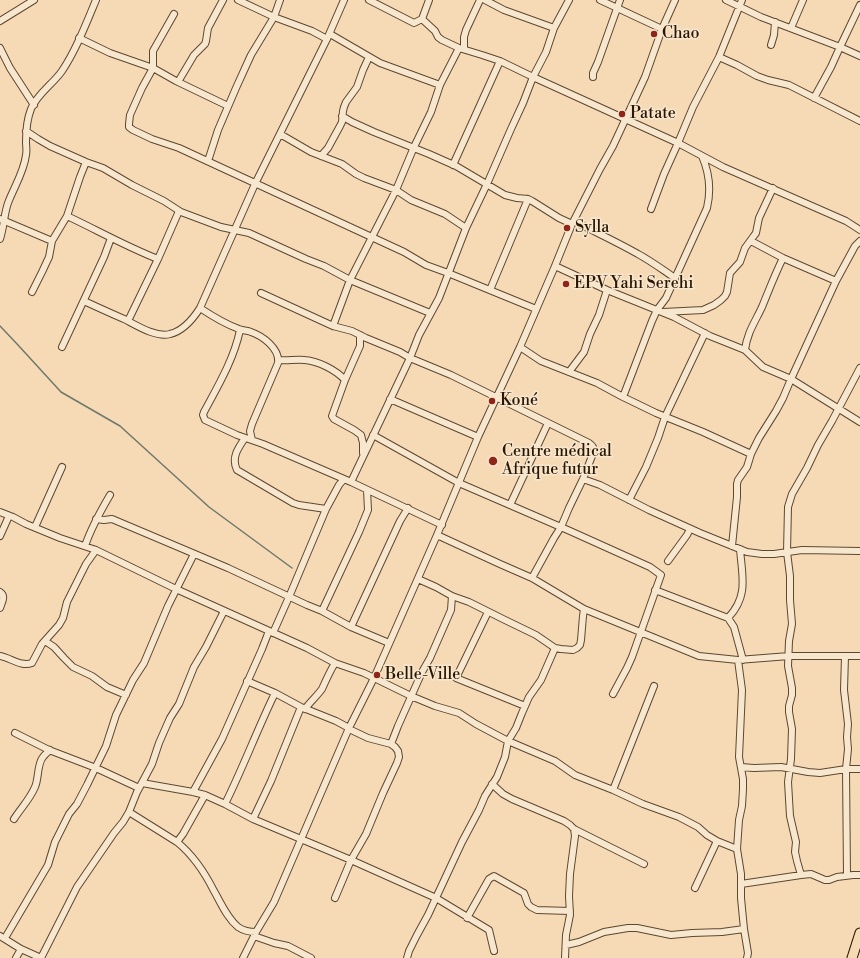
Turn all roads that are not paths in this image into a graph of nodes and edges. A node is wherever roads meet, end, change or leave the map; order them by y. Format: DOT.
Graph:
graph roads {
  1 [pos="34,0"];
  2 [pos="96,0"];
  3 [pos="223,0"];
  4 [pos="238,0"];
  5 [pos="280,0"];
  6 [pos="344,0"];
  7 [pos="369,0"];
  8 [pos="429,0"];
  9 [pos="480,0"];
  10 [pos="485,0"];
  11 [pos="569,0"];
  12 [pos="600,0"];
  13 [pos="620,0"];
  14 [pos="675,0"];
  15 [pos="726,0"];
  16 [pos="803,0"];
  17 [pos="740,3"];
  18 [pos="860,5"];
  19 [pos="617,7"];
  20 [pos="174,14"];
  21 [pos="274,17"];
  22 [pos="422,19"];
  23 [pos="0,21"];
  24 [pos="775,22"];
  25 [pos="554,28"];
  26 [pos="791,28"];
  27 [pos="662,29"];
  28 [pos="328,37"];
  29 [pos="79,38"];
  30 [pos="771,45"];
  31 [pos="840,46"];
  32 [pos="0,48"];
  33 [pos="462,49"];
  34 [pos="860,56"];
  35 [pos="719,57"];
  36 [pos="5,58"];
  37 [pos="370,58"];
  38 [pos="500,61"];
  39 [pos="0,65"];
  40 [pos="153,68"];
  41 [pos="593,77"];
  42 [pos="533,78"];
  43 [pos="178,82"];
  44 [pos="440,86"];
  45 [pos="814,98"];
  46 [pos="34,105"];
  47 [pos="228,106"];
  48 [pos="342,116"];
  49 [pos="626,119"];
  50 [pos="860,121"];
  51 [pos="26,131"];
  52 [pos="280,134"];
  53 [pos="678,143"];
  54 [pos="414,147"];
  55 [pos="321,156"];
  56 [pos="702,156"];
  57 [pos="208,161"];
  58 [pos="86,162"];
  59 [pos="453,164"];
  60 [pos="255,184"];
  61 [pos="487,184"];
  62 [pos="773,188"];
  63 [pos="396,190"];
  64 [pos="528,199"];
  65 [pos="651,209"];
  66 [pos="179,211"];
  67 [pos="67,216"];
  68 [pos="2,219"];
  69 [pos="573,223"];
  70 [pos="466,228"];
  71 [pos="234,229"];
  72 [pos="860,230"];
  73 [pos="0,238"];
  74 [pos="110,238"];
  75 [pos="372,238"];
  76 [pos="52,241"];
  77 [pos="751,241"];
  78 [pos="860,241"];
  79 [pos="783,258"];
  80 [pos="158,259"];
  81 [pos="555,266"];
  82 [pos="448,273"];
  83 [pos="675,278"];
  84 [pos="350,280"];
  85 [pos="836,281"];
  86 [pos="490,290"];
  87 [pos="607,290"];
  88 [pos="32,292"];
  89 [pos="261,293"];
  90 [pos="84,301"];
  91 [pos="200,308"];
  92 [pos="536,309"];
  93 [pos="659,311"];
  94 [pos="430,313"];
  95 [pos="128,321"];
  96 [pos="333,326"];
  97 [pos="240,330"];
  98 [pos="705,333"];
  99 [pos="360,335"];
  100 [pos="62,347"];
  101 [pos="520,347"];
  102 [pos="745,350"];
  103 [pos="410,358"];
  104 [pos="278,360"];
  105 [pos="860,368"];
  106 [pos="569,372"];
  107 [pos="790,379"];
  108 [pos="345,380"];
  109 [pos="623,397"];
  110 [pos="496,398"];
  111 [pos="390,399"];
  112 [pos="838,408"];
  113 [pos="665,417"];
  114 [pos="860,422"];
  115 [pos="548,423"];
  116 [pos="373,435"];
  117 [pos="478,437"];
  118 [pos="245,438"];
  119 [pos="252,440"];
  120 [pos="751,454"];
  121 [pos="363,455"];
  122 [pos="62,467"];
  123 [pos="583,478"];
  124 [pos="344,479"];
  125 [pos="351,482"];
  126 [pos="459,483"];
  127 [pos="367,490"];
  128 [pos="110,495"];
  129 [pos="629,500"];
  130 [pos="510,505"];
  131 [pos="408,508"];
  132 [pos="326,509"];
  133 [pos="0,512"];
  134 [pos="9,516"];
  135 [pos="96,519"];
  136 [pos="442,525"];
  137 [pos="35,527"];
  138 [pos="561,527"];
  139 [pos="690,529"];
  140 [pos="437,535"];
  141 [pos="0,536"];
  142 [pos="85,546"];
  143 [pos="732,546"];
  144 [pos="96,550"];
  145 [pos="740,550"];
  146 [pos="860,551"];
  147 [pos="787,552"];
  148 [pos="194,554"];
  149 [pos="668,561"];
  150 [pos="532,578"];
  151 [pos="418,579"];
  152 [pos="176,589"];
  153 [pos="655,590"];
  154 [pos="0,592"];
  155 [pos="452,596"];
  156 [pos="290,597"];
  157 [pos="0,608"];
  158 [pos="584,609"];
  159 [pos="224,611"];
  160 [pos="322,611"];
  161 [pos="488,612"];
  162 [pos="728,618"];
  163 [pos="352,627"];
  164 [pos="271,632"];
  165 [pos="641,632"];
  166 [pos="45,641"];
  167 [pos="389,643"];
  168 [pos="555,648"];
  169 [pos="0,656"];
  170 [pos="788,656"];
  171 [pos="844,656"];
  172 [pos="860,656"];
  173 [pos="741,660"];
  174 [pos="335,663"];
  175 [pos="374,678"];
  176 [pos="247,681"];
  177 [pos="654,686"];
  178 [pos="275,693"];
  179 [pos="613,694"];
  180 [pos="126,695"];
  181 [pos="411,696"];
  182 [pos="525,706"];
  183 [pos="303,708"];
  184 [pos="349,729"];
  185 [pos="15,733"];
  186 [pos="508,741"];
  187 [pos="391,744"];
  188 [pos="50,750"];
  189 [pos="741,767"];
  190 [pos="96,768"];
  191 [pos="790,768"];
  192 [pos="846,769"];
  193 [pos="860,769"];
  194 [pos="492,784"];
  195 [pos="140,786"];
  196 [pos="613,790"];
  197 [pos="193,792"];
  198 [pos="205,795"];
  199 [pos="225,804"];
  200 [pos="129,812"];
  201 [pos="14,819"];
  202 [pos="253,819"];
  203 [pos="574,829"];
  204 [pos="302,840"];
  205 [pos="717,841"];
  206 [pos="177,842"];
  207 [pos="737,849"];
  208 [pos="351,860"];
  209 [pos="644,864"];
  210 [pos="801,875"];
  211 [pos="860,875"];
  212 [pos="847,876"];
  213 [pos="741,884"];
  214 [pos="695,888"];
  215 [pos="335,898"];
  216 [pos="436,898"];
  217 [pos="570,911"];
  218 [pos="467,918"];
  219 [pos="744,928"];
  220 [pos="860,933"];
  221 [pos="255,934"];
  222 [pos="2,937"];
  223 [pos="566,945"];
  224 [pos="21,949"];
  225 [pos="494,951"];
  226 [pos="16,958"];
  227 [pos="41,958"];
  228 [pos="243,958"];
  229 [pos="310,958"];
  230 [pos="407,958"];
  231 [pos="565,958"];
  232 [pos="747,958"];
  233 [pos="852,958"];
  1 -- 23 [label="street"];
  2 -- 29 [label="street"];
  3 -- 43 [label="street"];
  4 -- 21 [label="street"];
  5 -- 21 [label="street"];
  6 -- 28 [label="street"];
  7 -- 22 [label="street"];
  8 -- 22 [label="street"];
  9 -- 33 [label="street"];
  10 -- 25 [label="street"];
  11 -- 25 [label="street"];
  12 -- 19 [label="street"];
  13 -- 19 [label="street"];
  14 -- 27 [label="street"];
  15 -- 17 [label="street"];
  16 -- 26 [label="street"];
  17 -- 24 [label="street"];
  17 -- 35 [label="street"];
  18 -- 31 [label="street"];
  19 -- 27 [label="street"];
  19 -- 41 [label="street"];
  20 -- 40 [label="street"];
  21 -- 28 [label="street"];
  21 -- 47 [label="street"];
  22 -- 33 [label="street"];
  24 -- 26 [label="street"];
  24 -- 30 [label="street"];
  25 -- 42 [label="street"];
  26 -- 31 [label="street"];
  27 -- 49 [label="street"];
  28 -- 37 [label="street"];
  28 -- 52 [label="street"];
  29 -- 40 [label="street"];
  29 -- 46 [label="street"];
  31 -- 34 [label="street"];
  31 -- 45 [label="street"];
  32 -- 36 [label="street"];
  33 -- 38 [label="street"];
  33 -- 44 [label="street"];
  35 -- 45 [label="street"];
  35 -- 53 [label="street"];
  36 -- 39 [label="street"];
  36 -- 46 [label="street"];
  37 -- 44 [label="street"];
  37 -- 48 [label="street"];
  38 -- 42 [label="street"];
  38 -- 59 [label="street"];
  40 -- 43 [label="street"];
  40 -- 57 [label="street"];
  42 -- 49 [label="street"];
  42 -- 61 [label="street"];
  43 -- 47 [label="street"];
  44 -- 54 [label="street"];
  45 -- 50 [label="street"];
  46 -- 51 [label="street"];
  47 -- 57 [label="street"];
  48 -- 54 [label="street"];
  48 -- 55 [label="street"];
  49 -- 53 [label="street"];
  49 -- 69 [label="street"];
  51 -- 58 [label="street"];
  51 -- 68 [label="street"];
  52 -- 55 [label="street"];
  52 -- 60 [label="street"];
  53 -- 56 [label="street"];
  53 -- 65 [label="street"];
  54 -- 59 [label="street"];
  54 -- 63 [label="street"];
  55 -- 63 [label="street"];
  56 -- 62 [label="street"];
  56 -- 83 [label="street"];
  57 -- 60 [label="street"];
  58 -- 66 [label="street"];
  58 -- 67 [label="street"];
  59 -- 61 [label="street"];
  60 -- 71 [label="street"];
  60 -- 75 [label="street"];
  61 -- 64 [label="street"];
  61 -- 70 [label="street"];
  62 -- 72 [label="street"];
  62 -- 77 [label="street"];
  63 -- 70 [label="street"];
  63 -- 75 [label="street"];
  64 -- 69 [label="street"];
  64 -- 86 [label="street"];
  66 -- 71 [label="street"];
  66 -- 80 [label="street"];
  67 -- 74 [label="street"];
  67 -- 76 [label="street"];
  68 -- 73 [label="street"];
  68 -- 76 [label="street"];
  69 -- 81 [label="street"];
  69 -- 83 [label="street"];
  70 -- 82 [label="street"];
  71 -- 84 [label="street"];
  71 -- 91 [label="street"];
  74 -- 80 [label="street"];
  74 -- 90 [label="street"];
  75 -- 82 [label="street"];
  75 -- 84 [label="street"];
  76 -- 88 [label="street"];
  77 -- 79 [label="street"];
  77 -- 93 [label="street"];
  78 -- 85 [label="street"];
  79 -- 85 [label="street"];
  79 -- 102 [label="street"];
  80 -- 95 [label="street"];
  81 -- 87 [label="street"];
  81 -- 92 [label="street"];
  82 -- 86 [label="street"];
  82 -- 94 [label="street"];
  83 -- 93 [label="street"];
  84 -- 94 [label="street"];
  84 -- 96 [label="street"];
  85 -- 107 [label="street"];
  86 -- 92 [label="street"];
  87 -- 93 [label="street"];
  87 -- 106 [label="street"];
  89 -- 96 [label="street"];
  90 -- 95 [label="street"];
  90 -- 100 [label="street"];
  91 -- 95 [label="street"];
  91 -- 97 [label="street"];
  92 -- 101 [label="street"];
  93 -- 98 [label="street"];
  93 -- 109 [label="street"];
  94 -- 103 [label="street"];
  96 -- 99 [label="street"];
  97 -- 104 [label="street"];
  97 -- 118 [label="street"];
  98 -- 102 [label="street"];
  98 -- 113 [label="street"];
  99 -- 103 [label="street"];
  99 -- 108 [label="street"];
  101 -- 106 [label="street"];
  101 -- 110 [label="street"];
  102 -- 107 [label="street"];
  103 -- 110 [label="street"];
  103 -- 111 [label="street"];
  104 -- 108 [label="street"];
  104 -- 119 [label="street"];
  105 -- 112 [label="street"];
  106 -- 109 [label="street"];
  107 -- 112 [label="street"];
  107 -- 120 [label="street"];
  108 -- 121 [label="street"];
  109 -- 113 [label="street"];
  110 -- 115 [label="street"];
  110 -- 117 [label="street"];
  111 -- 116 [label="street"];
  111 -- 117 [label="street"];
  112 -- 114 [label="street"];
  112 -- 147 [label="street"];
  113 -- 120 [label="street"];
  113 -- 129 [label="street"];
  115 -- 123 [label="street"];
  115 -- 130 [label="street"];
  116 -- 121 [label="street"];
  116 -- 126 [label="street"];
  117 -- 126 [label="street"];
  118 -- 119 [label="street"];
  118 -- 132 [label="street"];
  119 -- 124 [label="street"];
  120 -- 143 [label="street"];
  121 -- 125 [label="street"];
  122 -- 137 [label="street"];
  123 -- 129 [label="street"];
  123 -- 138 [label="street"];
  124 -- 125 [label="street"];
  124 -- 132 [label="street"];
  125 -- 127 [label="street"];
  126 -- 130 [label="street"];
  126 -- 136 [label="street"];
  127 -- 131 [label="street"];
  127 -- 160 [label="street"];
  128 -- 135 [label="street"];
  129 -- 139 [label="street"];
  130 -- 138 [label="street"];
  131 -- 136 [label="street"];
  131 -- 163 [label="street"];
  132 -- 156 [label="street"];
  133 -- 134 [label="street"];
  134 -- 137 [label="street"];
  134 -- 141 [label="street"];
  135 -- 142 [label="street"];
  135 -- 148 [label="street"];
  136 -- 140 [label="street"];
  137 -- 142 [label="street"];
  138 -- 150 [label="street"];
  138 -- 153 [label="street"];
  139 -- 143 [label="street"];
  139 -- 149 [label="street"];
  140 -- 150 [label="street"];
  140 -- 151 [label="street"];
  142 -- 144 [label="street"];
  143 -- 145 [label="street"];
  144 -- 152 [label="street"];
  144 -- 166 [label="street"];
  145 -- 147 [label="street"];
  145 -- 162 [label="street"];
  146 -- 147 [label="street"];
  147 -- 170 [label="street"];
  148 -- 152 [label="street"];
  148 -- 156 [label="street"];
  150 -- 158 [label="street"];
  151 -- 155 [label="street"];
  151 -- 167 [label="street"];
  152 -- 159 [label="street"];
  152 -- 180 [label="street"];
  153 -- 162 [label="street"];
  153 -- 165 [label="street"];
  154 -- 157 [label="street"];
  155 -- 161 [label="street"];
  155 -- 181 [label="street"];
  156 -- 160 [label="street"];
  156 -- 164 [label="street"];
  158 -- 165 [label="street"];
  158 -- 168 [label="street"];
  159 -- 164 [label="street"];
  159 -- 195 [label="street"];
  160 -- 163 [label="street"];
  161 -- 168 [label="street"];
  161 -- 182 [label="street"];
  162 -- 173 [label="street"];
  163 -- 167 [label="street"];
  164 -- 174 [label="street"];
  164 -- 176 [label="street"];
  165 -- 173 [label="street"];
  165 -- 179 [label="street"];
  166 -- 169 [label="street"];
  166 -- 180 [label="street"];
  167 -- 175 [label="street"];
  168 -- 182 [label="street"];
  170 -- 171 [label="street"];
  170 -- 173 [label="street"];
  170 -- 191 [label="street"];
  171 -- 172 [label="street"];
  171 -- 192 [label="street"];
  173 -- 189 [label="street"];
  174 -- 175 [label="street"];
  174 -- 183 [label="street"];
  175 -- 181 [label="street"];
  175 -- 184 [label="street"];
  176 -- 178 [label="street"];
  176 -- 197 [label="street"];
  177 -- 196 [label="street"];
  178 -- 183 [label="street"];
  178 -- 199 [label="street"];
  180 -- 190 [label="street"];
  181 -- 186 [label="street"];
  181 -- 187 [label="street"];
  182 -- 186 [label="street"];
  183 -- 184 [label="street"];
  183 -- 202 [label="street"];
  184 -- 187 [label="street"];
  184 -- 204 [label="street"];
  185 -- 188 [label="street"];
  186 -- 194 [label="street"];
  186 -- 196 [label="street"];
  187 -- 208 [label="street"];
  188 -- 190 [label="street"];
  188 -- 201 [label="street"];
  189 -- 191 [label="street"];
  189 -- 207 [label="street"];
  190 -- 195 [label="street"];
  190 -- 222 [label="street"];
  191 -- 192 [label="street"];
  191 -- 210 [label="street"];
  192 -- 193 [label="street"];
  192 -- 212 [label="street"];
  194 -- 203 [label="street"];
  194 -- 216 [label="street"];
  195 -- 197 [label="street"];
  195 -- 200 [label="street"];
  196 -- 205 [label="street"];
  197 -- 198 [label="street"];
  198 -- 199 [label="street"];
  198 -- 206 [label="street"];
  199 -- 202 [label="street"];
  200 -- 206 [label="street"];
  200 -- 227 [label="street"];
  202 -- 204 [label="street"];
  203 -- 209 [label="street"];
  203 -- 217 [label="street"];
  204 -- 208 [label="street"];
  204 -- 221 [label="street"];
  205 -- 207 [label="street"];
  205 -- 214 [label="street"];
  206 -- 221 [label="street"];
  207 -- 213 [label="street"];
  208 -- 215 [label="street"];
  208 -- 216 [label="street"];
  210 -- 212 [label="street"];
  210 -- 213 [label="street"];
  211 -- 212 [label="street"];
  213 -- 219 [label="street"];
  216 -- 218 [label="street"];
  216 -- 230 [label="street"];
  217 -- 218 [label="street"];
  217 -- 223 [label="street"];
  218 -- 225 [label="street"];
  219 -- 223 [label="street"];
  219 -- 232 [label="street"];
  220 -- 233 [label="highway"];
  221 -- 228 [label="street"];
  221 -- 229 [label="street"];
  222 -- 224 [label="street"];
  223 -- 231 [label="street"];
  224 -- 226 [label="street"];
  224 -- 227 [label="street"];
}
